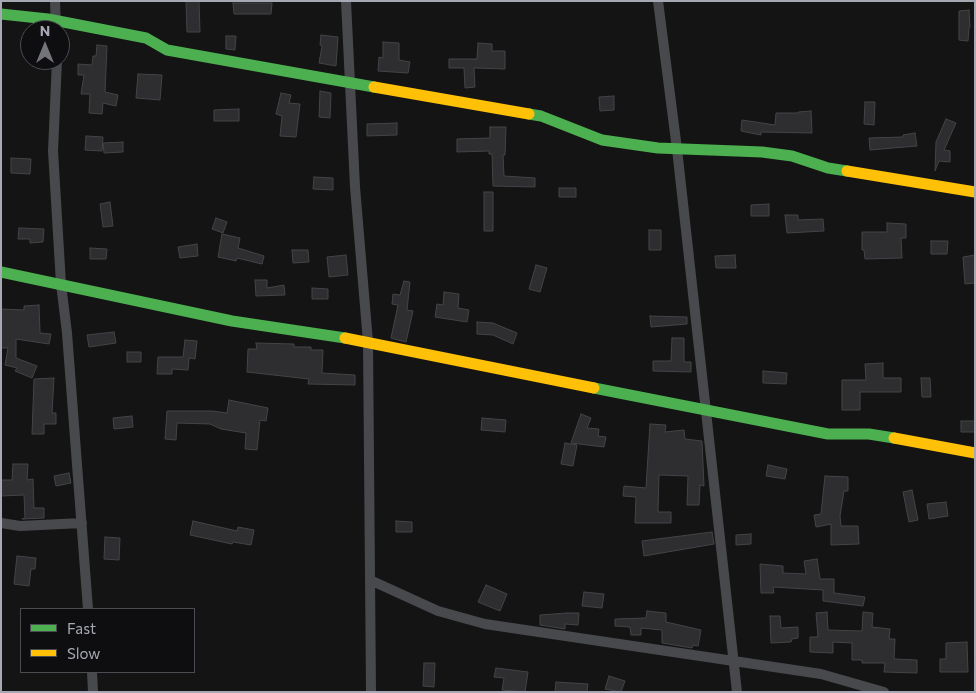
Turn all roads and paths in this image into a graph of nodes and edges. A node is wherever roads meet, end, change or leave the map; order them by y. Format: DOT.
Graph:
graph roads {
  1 [pos="55,1"];
  2 [pos="346,1"];
  3 [pos="658,1"];
  4 [pos="1,14"];
  5 [pos="31,20"];
  6 [pos="56,20"];
  7 [pos="70,27"];
  8 [pos="57,70"];
  9 [pos="351,83"];
  10 [pos="677,149"];
  11 [pos="975,192"];
  12 [pos="1,272"];
  13 [pos="61,284"];
  14 [pos="368,342"];
  15 [pos="705,410"];
  16 [pos="975,453"];
  17 [pos="1,523"];
  18 [pos="82,523"];
  19 [pos="370,580"];
  20 [pos="88,608"];
  21 [pos="734,662"];
  22 [pos="92,673"];
  23 [pos="94,692"];
  24 [pos="371,692"];
  25 [pos="737,692"];
  26 [pos="884,692"];
  1 -- 6 [label="street"];
  2 -- 9 [label="street"];
  3 -- 10 [label="street"];
  4 -- 5 [label="street"];
  7 -- 9 [label="street"];
  8 -- 13 [label="street"];
  9 -- 10 [label="street"];
  9 -- 14 [label="street"];
  10 -- 11 [label="street"];
  10 -- 15 [label="street"];
  12 -- 13 [label="street"];
  13 -- 14 [label="street"];
  13 -- 18 [label="street"];
  14 -- 15 [label="street"];
  14 -- 19 [label="street"];
  15 -- 16 [label="street"];
  15 -- 21 [label="street"];
  17 -- 18 [label="street"];
  18 -- 20 [label="street"];
  19 -- 21 [label="street"];
  19 -- 24 [label="street"];
  21 -- 25 [label="street"];
  21 -- 26 [label="street"];
  22 -- 23 [label="street"];
}
